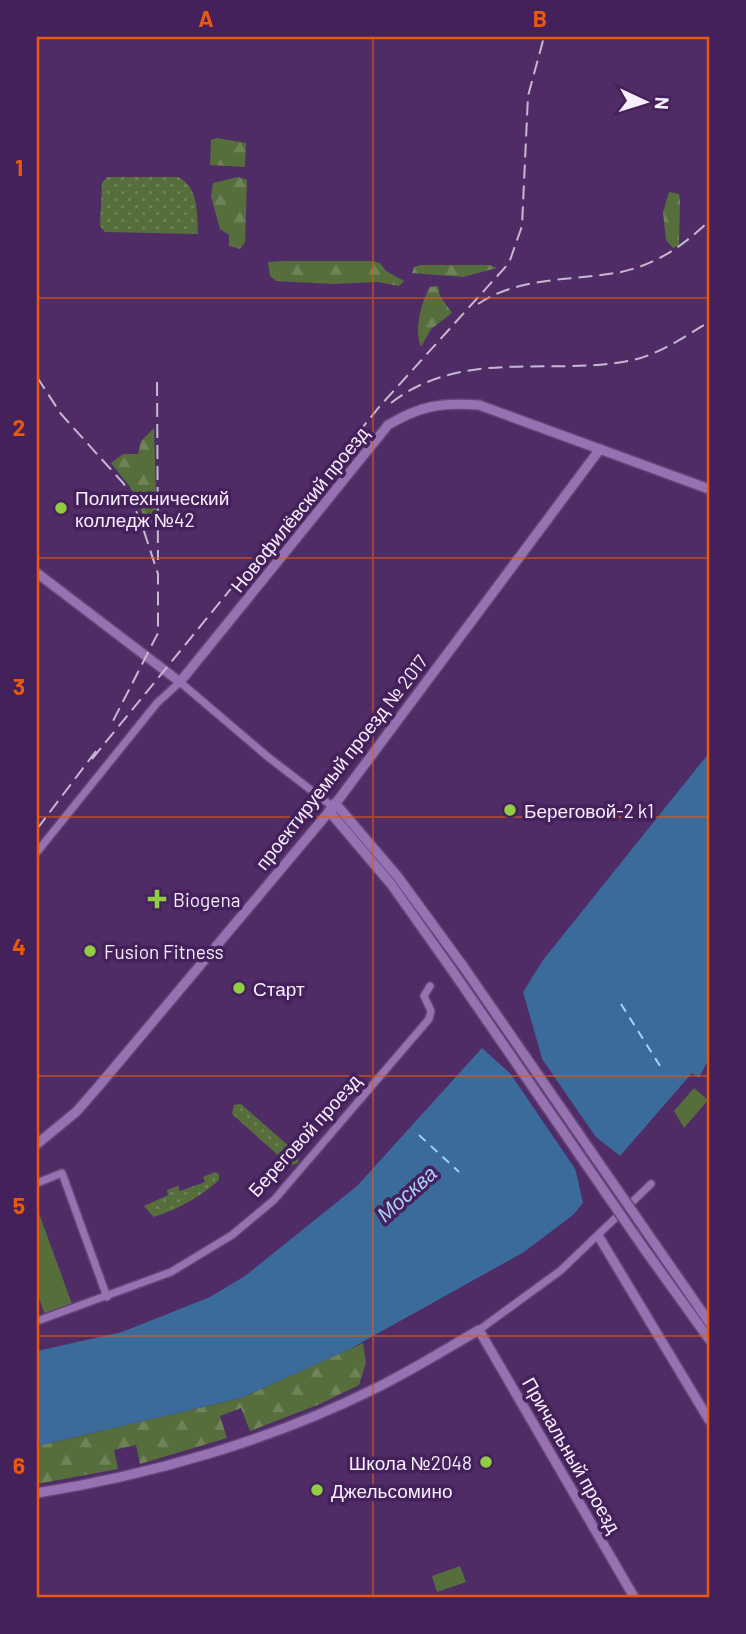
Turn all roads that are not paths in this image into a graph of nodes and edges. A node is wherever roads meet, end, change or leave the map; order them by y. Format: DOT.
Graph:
graph roads {
  1 [pos="600,449"];
  2 [pos="709,489"];
  3 [pos="37,573"];
  4 [pos="180,682"];
  5 [pos="332,807"];
  6 [pos="37,852"];
  7 [pos="430,986"];
  8 [pos="37,1144"];
  9 [pos="37,1184"];
  10 [pos="651,1184"];
  11 [pos="598,1237"];
  12 [pos="107,1297"];
  13 [pos="40,1320"];
  14 [pos="709,1322"];
  15 [pos="479,1329"];
  16 [pos="709,1339"];
  17 [pos="709,1420"];
  18 [pos="37,1493"];
  19 [pos="634,1597"];
  1 -- 2 [label="street, Новофилёвский проезд"];
  1 -- 4 [label="street, Новофилёвский проезд"];
  1 -- 5 [label="street, проектируемый проезд № 2017"];
  3 -- 4 [label="street"];
  4 -- 5 [label="street"];
  4 -- 6 [label="street"];
  5 -- 8 [label="street, проектируемый проезд № 2017"];
  5 -- 14 [label="street, bridge"];
  5 -- 16 [label="street, bridge"];
  7 -- 12 [label="street, Береговой проезд"];
  9 -- 12 [label="street"];
  10 -- 11 [label="street"];
  11 -- 15 [label="street"];
  11 -- 17 [label="street"];
  12 -- 13 [label="street, Береговой проезд"];
  15 -- 18 [label="street"];
  15 -- 19 [label="street, Причальный проезд"];
}
